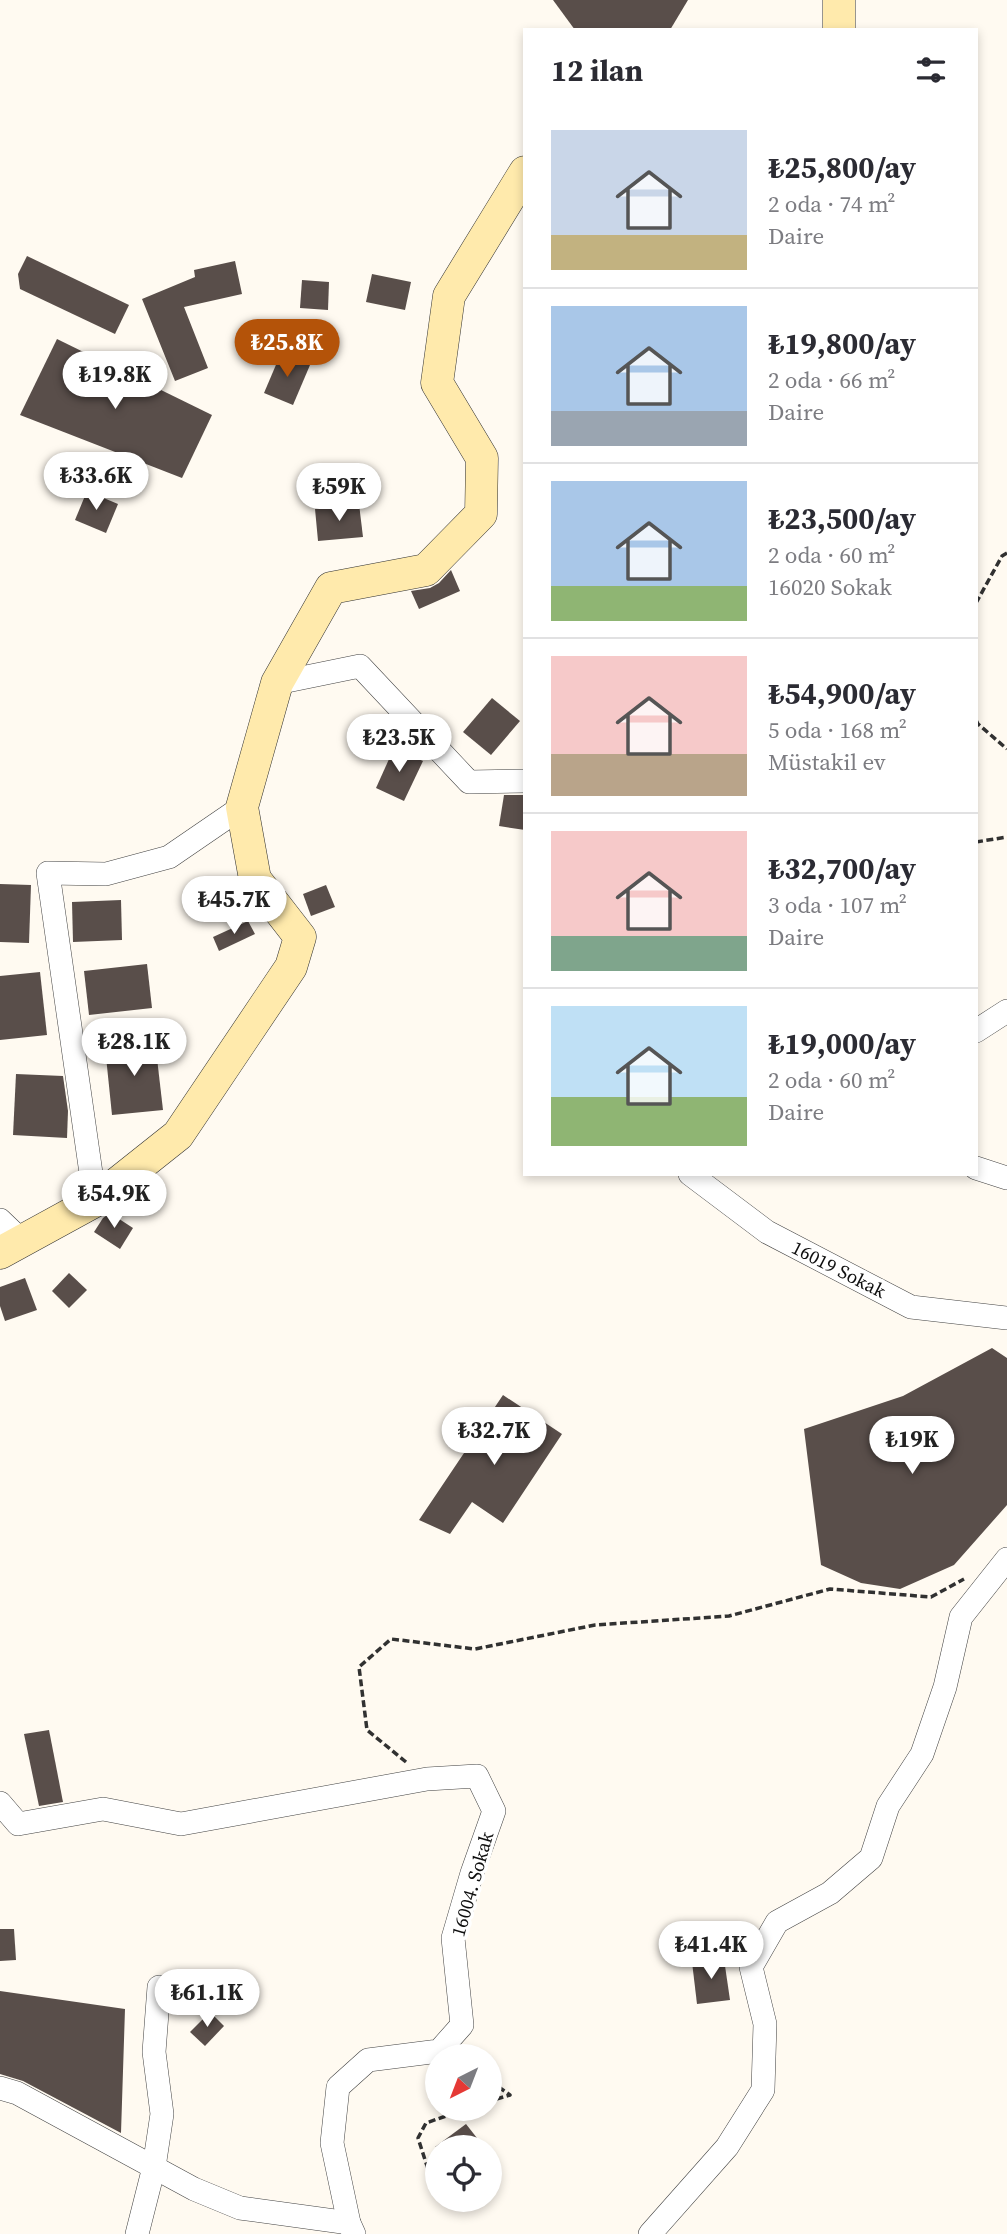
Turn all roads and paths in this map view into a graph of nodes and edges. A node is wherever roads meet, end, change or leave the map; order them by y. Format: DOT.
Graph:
graph roads {
  1 [pos="839,0"];
  2 [pos="839,28"];
  3 [pos="523,175"];
  4 [pos="1007,553"];
  5 [pos="978,599"];
  6 [pos="277,683"];
  7 [pos="978,724"];
  8 [pos="1007,749"];
  9 [pos="523,781"];
  10 [pos="242,807"];
  11 [pos="1007,837"];
  12 [pos="978,842"];
  13 [pos="1007,1011"];
  14 [pos="978,1030"];
  15 [pos="978,1169"];
  16 [pos="693,1176"];
  17 [pos="1007,1178"];
  18 [pos="95,1201"];
  19 [pos="7,1238"];
  20 [pos="1007,1318"];
  21 [pos="1007,1559"];
  22 [pos="967,1577"];
  23 [pos="427,1779"];
  24 [pos="0,1803"];
  25 [pos="159,1987"];
  26 [pos="0,2088"];
  27 [pos="502,2089"];
  28 [pos="502,2097"];
  29 [pos="432,2121"];
  30 [pos="425,2160"];
  31 [pos="154,2167"];
  32 [pos="351,2229"];
  33 [pos="137,2234"];
  34 [pos="650,2234"];
  1 -- 2 [label="street"];
  3 -- 6 [label="street"];
  4 -- 5 [label="path"];
  6 -- 9 [label="street"];
  6 -- 10 [label="street"];
  7 -- 8 [label="path"];
  10 -- 18 [label="street"];
  10 -- 18 [label="street"];
  11 -- 12 [label="path"];
  13 -- 14 [label="street"];
  15 -- 17 [label="street"];
  16 -- 20 [label="street, 16019 Sokak"];
  18 -- 19 [label="street"];
  21 -- 34 [label="street"];
  22 -- 23 [label="path"];
  23 -- 24 [label="street, 16004. Sokak"];
  23 -- 32 [label="street, 16004. Sokak"];
  25 -- 31 [label="street"];
  26 -- 31 [label="street"];
  27 -- 28 [label="path"];
  29 -- 30 [label="path"];
  31 -- 32 [label="street"];
  31 -- 33 [label="street"];
}
